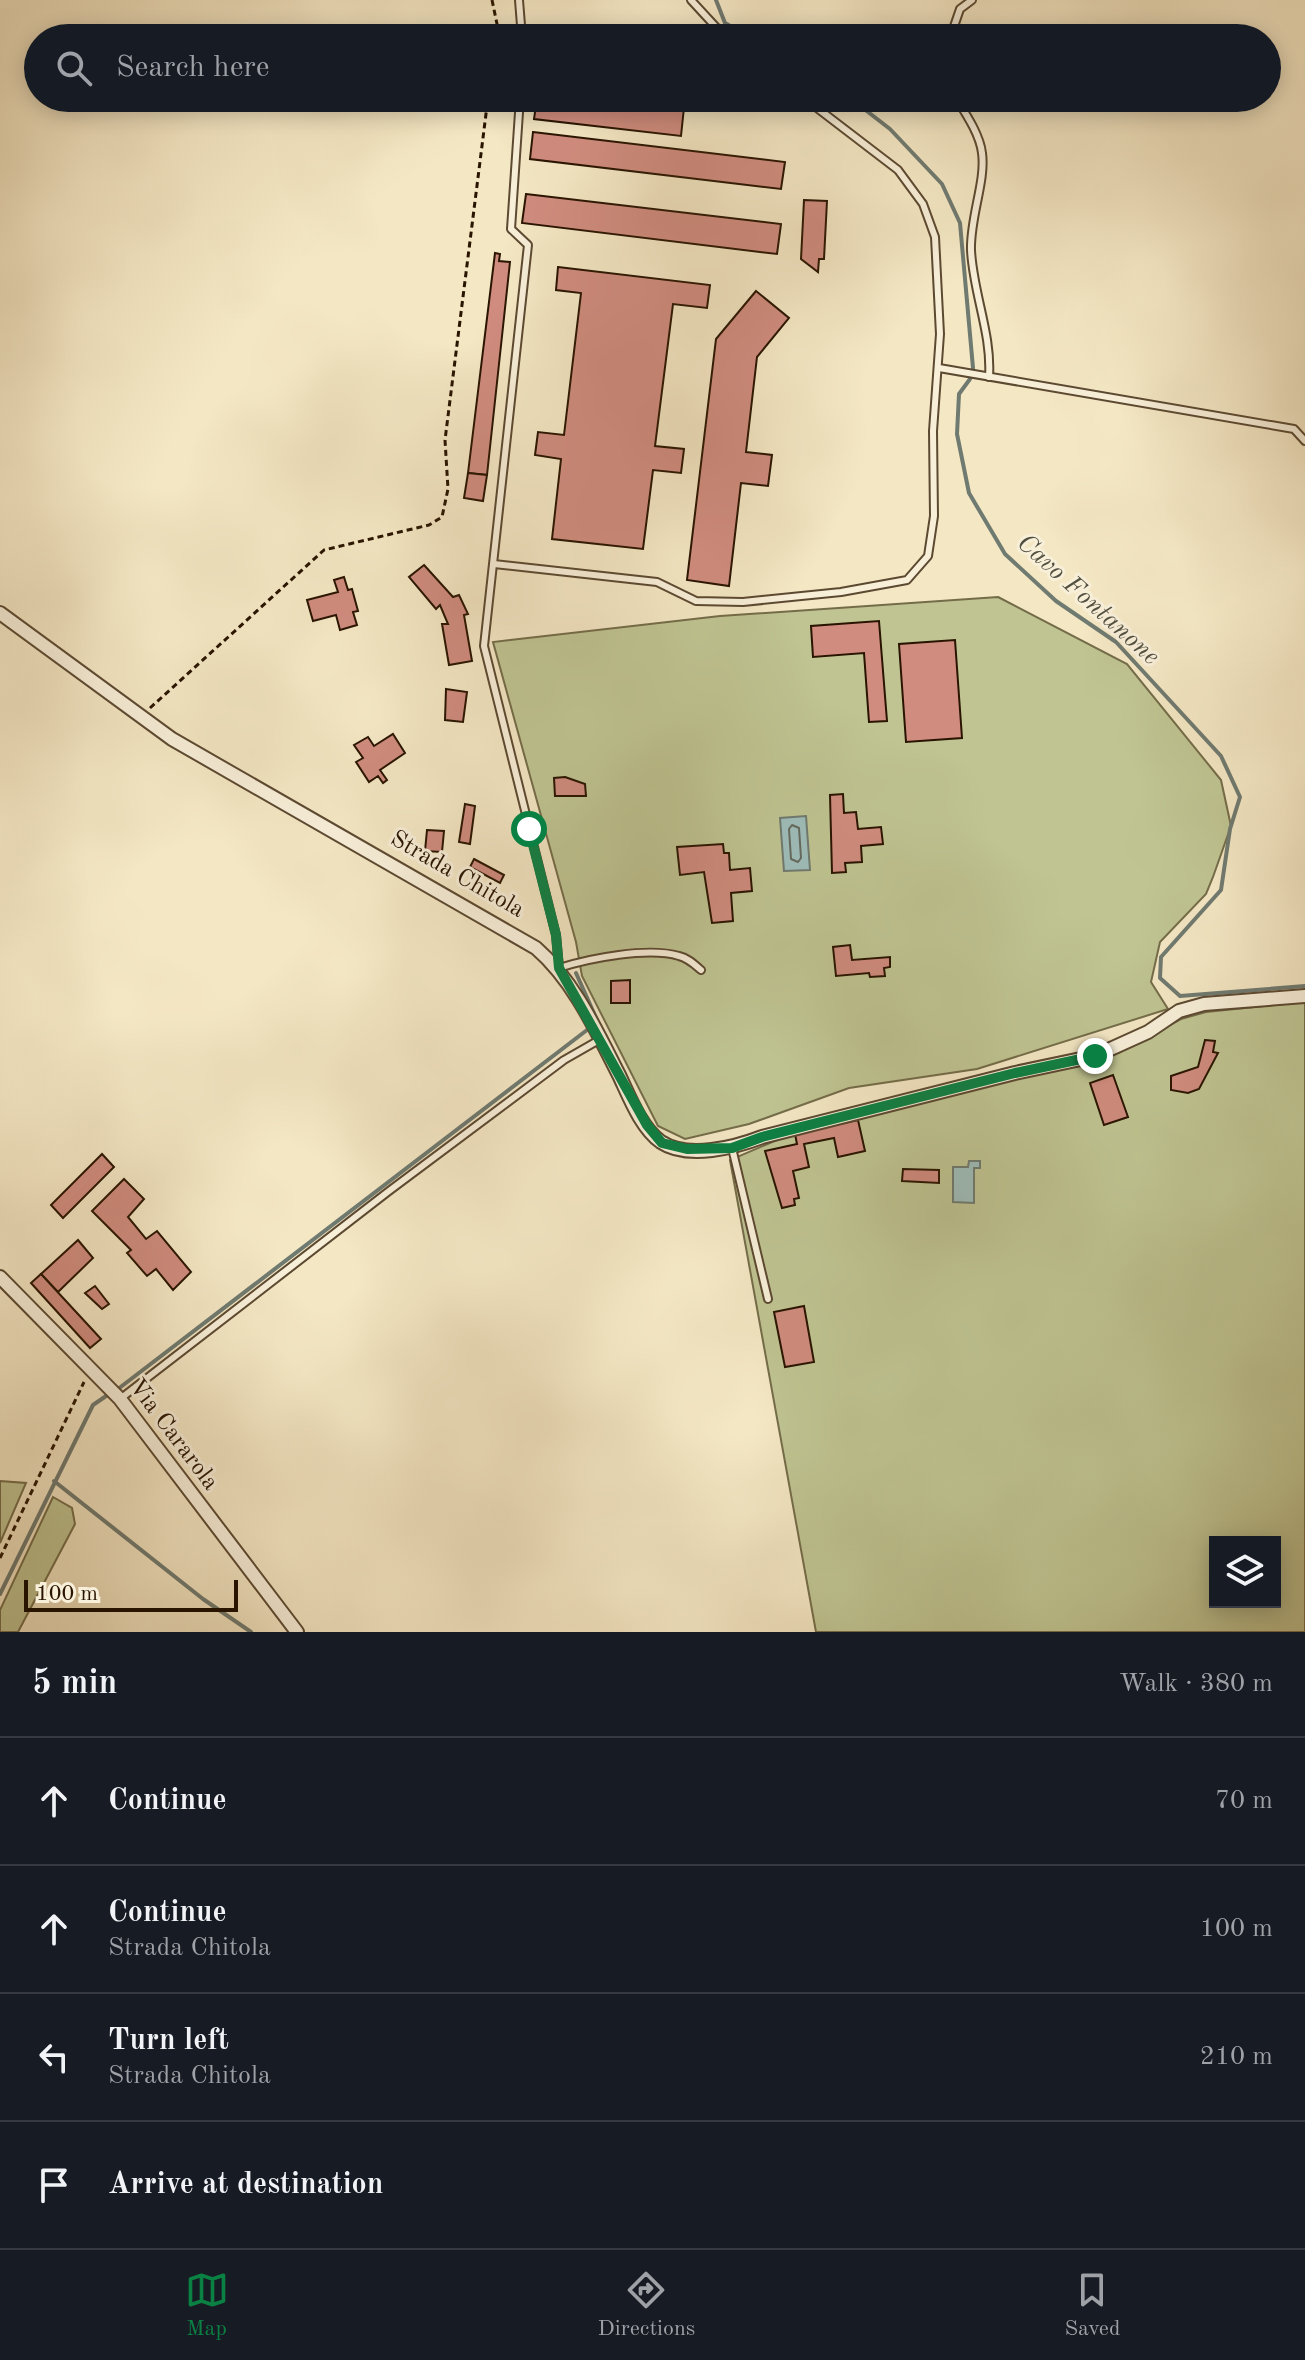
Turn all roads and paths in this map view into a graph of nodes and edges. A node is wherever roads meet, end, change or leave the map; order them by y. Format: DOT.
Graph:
graph roads {
  1 [pos="492,0"];
  2 [pos="519,0"];
  3 [pos="691,0"];
  4 [pos="972,0"];
  5 [pos="497,24"];
  6 [pos="521,24"];
  7 [pos="713,24"];
  8 [pos="955,24"];
  9 [pos="486,112"];
  10 [pos="519,112"];
  11 [pos="822,112"];
  12 [pos="963,112"];
  13 [pos="939,368"];
  14 [pos="989,377"];
  15 [pos="1305,441"];
  16 [pos="494,564"];
  17 [pos="0,613"];
  18 [pos="136,715"];
  19 [pos="559,968"];
  20 [pos="701,970"];
  21 [pos="1305,996"];
  22 [pos="599,1040"];
  23 [pos="732,1148"];
  24 [pos="0,1277"];
  25 [pos="768,1299"];
  26 [pos="89,1367"];
  27 [pos="120,1399"];
  28 [pos="0,1558"];
  29 [pos="297,1632"];
  1 -- 5 [label="path"];
  2 -- 6 [label="lane"];
  3 -- 7 [label="lane"];
  4 -- 8 [label="lane"];
  9 -- 18 [label="path"];
  10 -- 16 [label="lane"];
  11 -- 13 [label="lane"];
  12 -- 14 [label="lane"];
  13 -- 14 [label="lane"];
  13 -- 16 [label="lane"];
  14 -- 15 [label="lane"];
  16 -- 19 [label="lane"];
  17 -- 18 [label="street, Strada Chitola"];
  18 -- 19 [label="street, Strada Chitola"];
  19 -- 20 [label="lane"];
  19 -- 22 [label="street, Strada Chitola"];
  21 -- 23 [label="street, Strada Chitola"];
  22 -- 23 [label="street, Strada Chitola"];
  22 -- 27 [label="lane"];
  23 -- 25 [label="lane"];
  24 -- 26 [label="street, Via Cararola"];
  26 -- 27 [label="street, Via Cararola"];
  26 -- 28 [label="path"];
  27 -- 29 [label="street, Via Cararola"];
}
